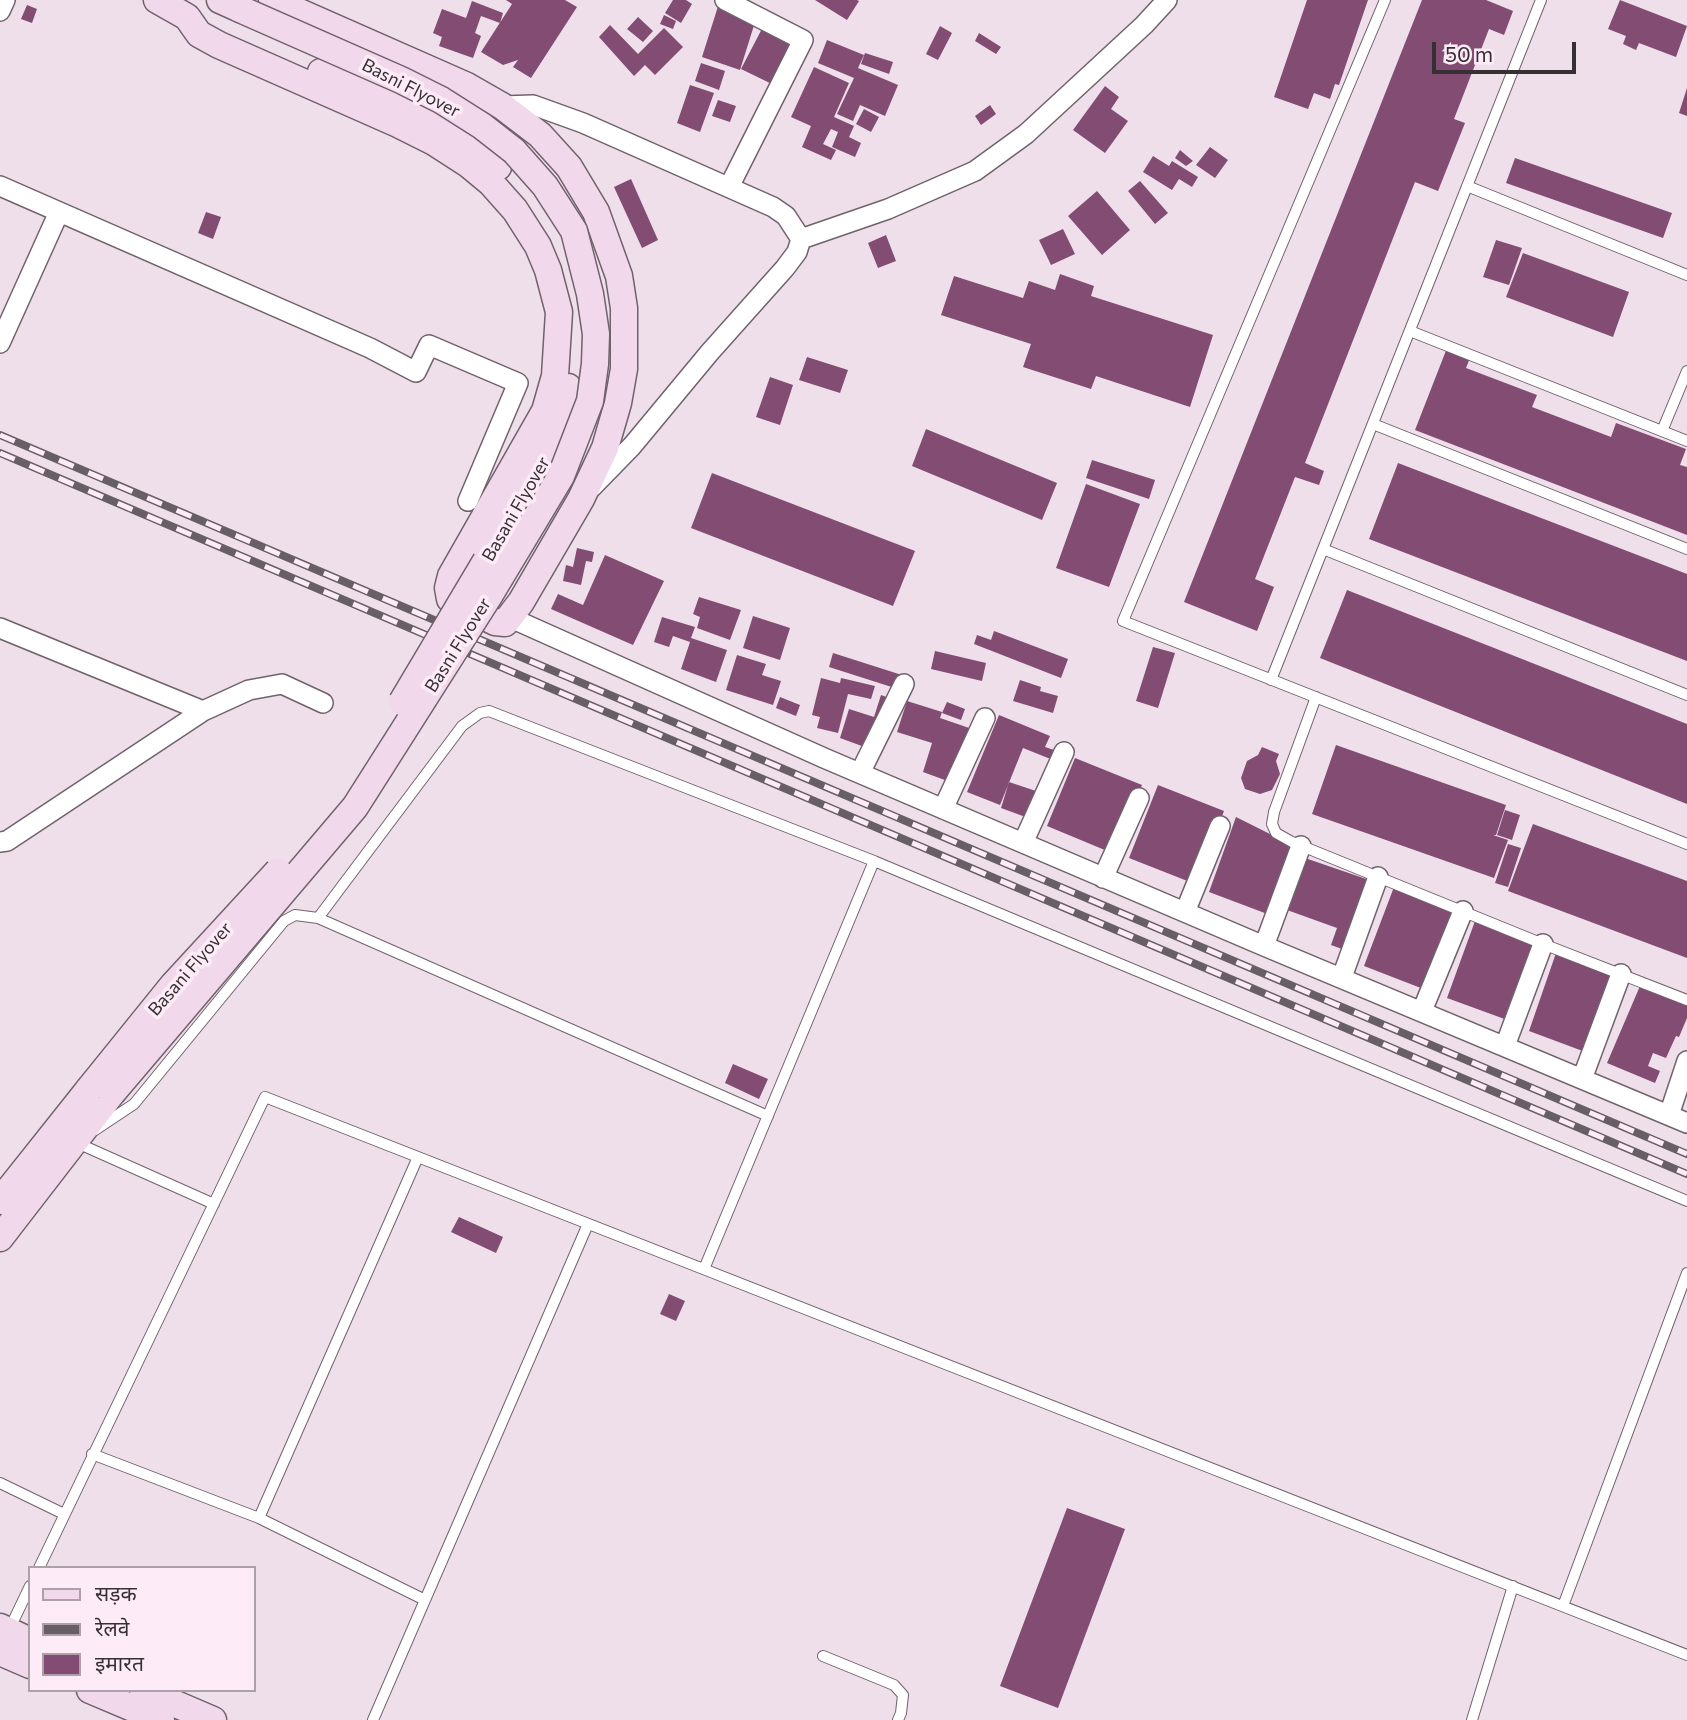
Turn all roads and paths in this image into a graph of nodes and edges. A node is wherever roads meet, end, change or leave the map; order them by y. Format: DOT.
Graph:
graph roads {
  1 [pos="5,0"];
  2 [pos="157,0"];
  3 [pos="272,0"];
  4 [pos="725,0"];
  5 [pos="1167,0"];
  6 [pos="1385,0"];
  7 [pos="1541,0"];
  8 [pos="230,5"];
  9 [pos="0,11"];
  10 [pos="187,17"];
  11 [pos="502,106"];
  12 [pos="0,186"];
  13 [pos="1467,186"];
  14 [pos="729,187"];
  15 [pos="59,212"];
  16 [pos="801,239"];
  17 [pos="1687,275"];
  18 [pos="1410,331"];
  19 [pos="0,343"];
  20 [pos="1687,371"];
  21 [pos="1373,424"];
  22 [pos="1662,431"];
  23 [pos="1687,441"];
  24 [pos="581,499"];
  25 [pos="468,501"];
  26 [pos="1323,549"];
  27 [pos="1687,549"];
  28 [pos="511,618"];
  29 [pos="0,628"];
  30 [pos="1271,680"];
  31 [pos="904,684"];
  32 [pos="1687,695"];
  33 [pos="1316,698"];
  34 [pos="323,703"];
  35 [pos="203,711"];
  36 [pos="985,718"];
  37 [pos="1064,752"];
  38 [pos="860,774"];
  39 [pos="1139,797"];
  40 [pos="943,809"];
  41 [pos="1220,826"];
  42 [pos="0,842"];
  43 [pos="1023,843"];
  44 [pos="1687,844"];
  45 [pos="1301,846"];
  46 [pos="874,861"];
  47 [pos="1378,877"];
  48 [pos="1103,878"];
  49 [pos="1463,911"];
  50 [pos="1185,912"];
  51 [pos="318,918"];
  52 [pos="1543,944"];
  53 [pos="1264,946"];
  54 [pos="1621,974"];
  55 [pos="1342,977"];
  56 [pos="1687,999"];
  57 [pos="1422,1011"];
  58 [pos="1505,1046"];
  59 [pos="1687,1061"];
  60 [pos="1582,1079"];
  61 [pos="101,1091"];
  62 [pos="768,1116"];
  63 [pos="1678,1119"];
  64 [pos="75,1142"];
  65 [pos="418,1157"];
  66 [pos="0,1201"];
  67 [pos="1687,1201"];
  68 [pos="214,1204"];
  69 [pos="588,1224"];
  70 [pos="0,1238"];
  71 [pos="705,1269"];
  72 [pos="1687,1273"];
  73 [pos="92,1454"];
  74 [pos="0,1483"];
  75 [pos="64,1514"];
  76 [pos="259,1518"];
  77 [pos="39,1566"];
  78 [pos="1513,1586"];
  79 [pos="28,1591"];
  80 [pos="425,1600"];
  81 [pos="1563,1606"];
  82 [pos="8,1641"];
  83 [pos="1687,1655"];
  84 [pos="823,1656"];
  85 [pos="28,1663"];
  86 [pos="95,1692"];
  87 [pos="148,1692"];
  88 [pos="160,1720"];
  89 [pos="213,1720"];
  90 [pos="373,1720"];
  91 [pos="898,1720"];
  92 [pos="1472,1720"];
  1 -- 9 [label="street"];
  2 -- 10 [label="main road"];
  3 -- 11 [label="main road"];
  4 -- 14 [label="street"];
  5 -- 16 [label="street"];
  6 -- 30 [label="lane"];
  7 -- 13 [label="lane"];
  8 -- 61 [label="main road, Basni Flyover, bridge"];
  10 -- 28 [label="main road"];
  10 -- 61 [label="main road, Basani Flyover, bridge"];
  11 -- 14 [label="street"];
  11 -- 24 [label="main road"];
  12 -- 15 [label="street"];
  13 -- 17 [label="lane"];
  13 -- 18 [label="lane"];
  14 -- 16 [label="street"];
  15 -- 19 [label="street"];
  15 -- 25 [label="street"];
  16 -- 24 [label="street"];
  18 -- 21 [label="lane"];
  18 -- 22 [label="lane"];
  20 -- 22 [label="lane"];
  21 -- 26 [label="lane"];
  21 -- 27 [label="lane"];
  22 -- 23 [label="lane"];
  24 -- 28 [label="main road"];
  26 -- 30 [label="lane"];
  26 -- 32 [label="lane"];
  28 -- 38 [label="street"];
  29 -- 35 [label="street"];
  30 -- 33 [label="lane"];
  31 -- 38 [label="street"];
  33 -- 44 [label="lane"];
  33 -- 45 [label="lane"];
  34 -- 35 [label="street"];
  35 -- 42 [label="street"];
  36 -- 40 [label="street"];
  37 -- 43 [label="street"];
  38 -- 40 [label="street"];
  39 -- 48 [label="street"];
  40 -- 43 [label="street"];
  41 -- 50 [label="street"];
  43 -- 48 [label="street"];
  45 -- 47 [label="lane"];
  45 -- 53 [label="street"];
  46 -- 51 [label="lane"];
  46 -- 62 [label="lane"];
  46 -- 67 [label="lane"];
  47 -- 49 [label="lane"];
  47 -- 55 [label="street"];
  48 -- 50 [label="street"];
  49 -- 52 [label="lane"];
  49 -- 57 [label="street"];
  50 -- 53 [label="street"];
  51 -- 62 [label="lane"];
  51 -- 64 [label="lane"];
  52 -- 54 [label="lane"];
  52 -- 58 [label="street"];
  53 -- 55 [label="street"];
  54 -- 56 [label="lane"];
  54 -- 60 [label="street"];
  55 -- 57 [label="street"];
  57 -- 58 [label="street"];
  58 -- 60 [label="street"];
  59 -- 63 [label="street"];
  60 -- 63 [label="street"];
  61 -- 64 [label="main road, Basani Flyover"];
  61 -- 66 [label="main road"];
  62 -- 71 [label="lane"];
  64 -- 68 [label="lane"];
  64 -- 70 [label="main road, Basani Flyover"];
  65 -- 68 [label="lane"];
  65 -- 69 [label="lane"];
  65 -- 76 [label="lane"];
  68 -- 73 [label="lane"];
  69 -- 71 [label="lane"];
  69 -- 80 [label="lane"];
  71 -- 78 [label="lane"];
  72 -- 81 [label="lane"];
  73 -- 75 [label="lane"];
  73 -- 76 [label="lane"];
  74 -- 75 [label="lane"];
  75 -- 77 [label="lane"];
  76 -- 80 [label="lane"];
  78 -- 81 [label="lane"];
  78 -- 92 [label="lane"];
  79 -- 82 [label="lane"];
  80 -- 90 [label="lane"];
  81 -- 83 [label="lane"];
  82 -- 85 [label="main road"];
  84 -- 91 [label="lane"];
  86 -- 88 [label="main road"];
  87 -- 89 [label="main road"];
}
